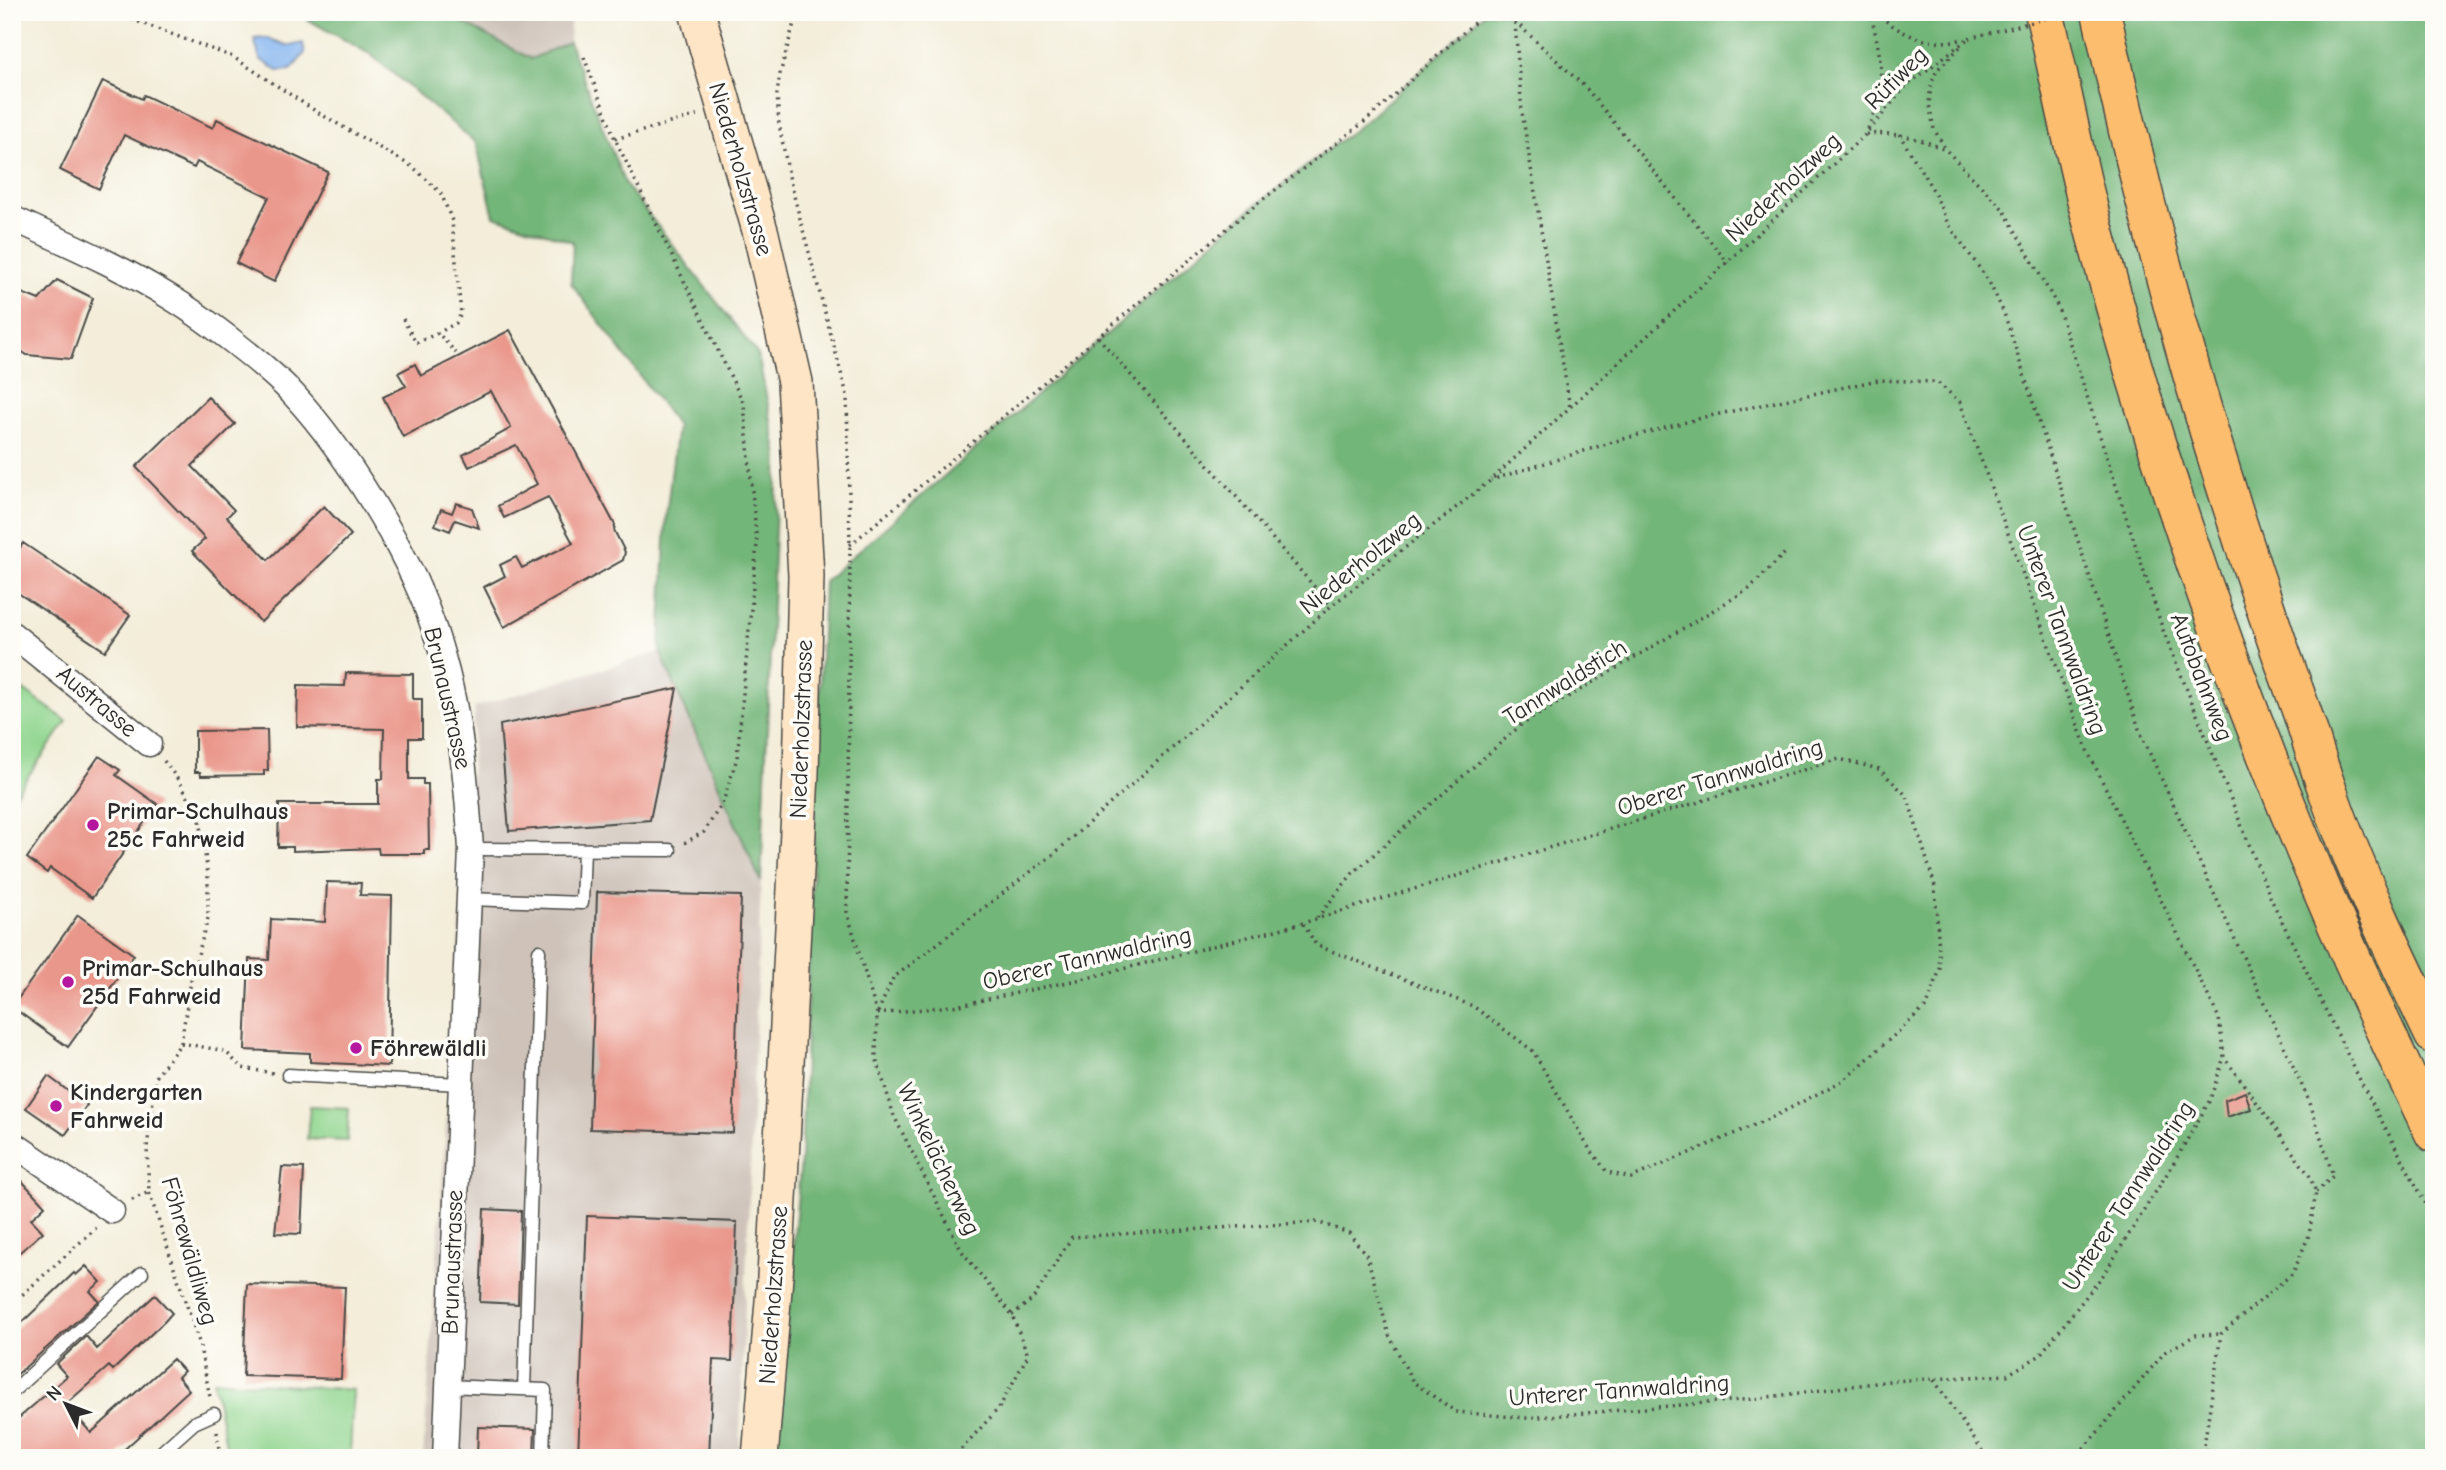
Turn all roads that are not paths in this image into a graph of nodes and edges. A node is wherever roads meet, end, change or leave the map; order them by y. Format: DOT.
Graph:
graph roads {
  1 [pos="697,12"];
  2 [pos="2026,12"];
  3 [pos="2044,12"];
  4 [pos="2082,12"];
  5 [pos="2101,12"];
  6 [pos="2069,129"];
  7 [pos="12,218"];
  8 [pos="12,634"];
  9 [pos="149,744"];
  10 [pos="2325,786"];
  11 [pos="471,849"];
  12 [pos="584,850"];
  13 [pos="670,850"];
  14 [pos="468,899"];
  15 [pos="539,951"];
  16 [pos="2434,1035"];
  17 [pos="288,1075"];
  18 [pos="460,1084"];
  19 [pos="2434,1133"];
  20 [pos="12,1143"];
  21 [pos="112,1211"];
  22 [pos="142,1273"];
  23 [pos="447,1386"];
  24 [pos="524,1389"];
  25 [pos="12,1391"];
  26 [pos="214,1414"];
  27 [pos="155,1458"];
  28 [pos="445,1458"];
  29 [pos="543,1458"];
  30 [pos="760,1458"];
  1 -- 30 [label="main road, Niederholzstrasse"];
  2 -- 6 [label="highway"];
  3 -- 6 [label="highway"];
  4 -- 10 [label="highway"];
  5 -- 10 [label="highway"];
  6 -- 19 [label="highway"];
  7 -- 11 [label="street, Brunaustrasse"];
  8 -- 9 [label="street, Austrasse"];
  10 -- 16 [label="highway"];
  11 -- 12 [label="lane"];
  11 -- 14 [label="street, Brunaustrasse"];
  12 -- 13 [label="lane"];
  12 -- 14 [label="lane"];
  14 -- 18 [label="street, Brunaustrasse"];
  15 -- 24 [label="lane"];
  17 -- 18 [label="lane"];
  18 -- 23 [label="street, Brunaustrasse"];
  20 -- 21 [label="street"];
  22 -- 25 [label="lane"];
  23 -- 24 [label="lane"];
  23 -- 28 [label="street, Brunaustrasse"];
  24 -- 29 [label="lane"];
  26 -- 27 [label="lane"];
}
